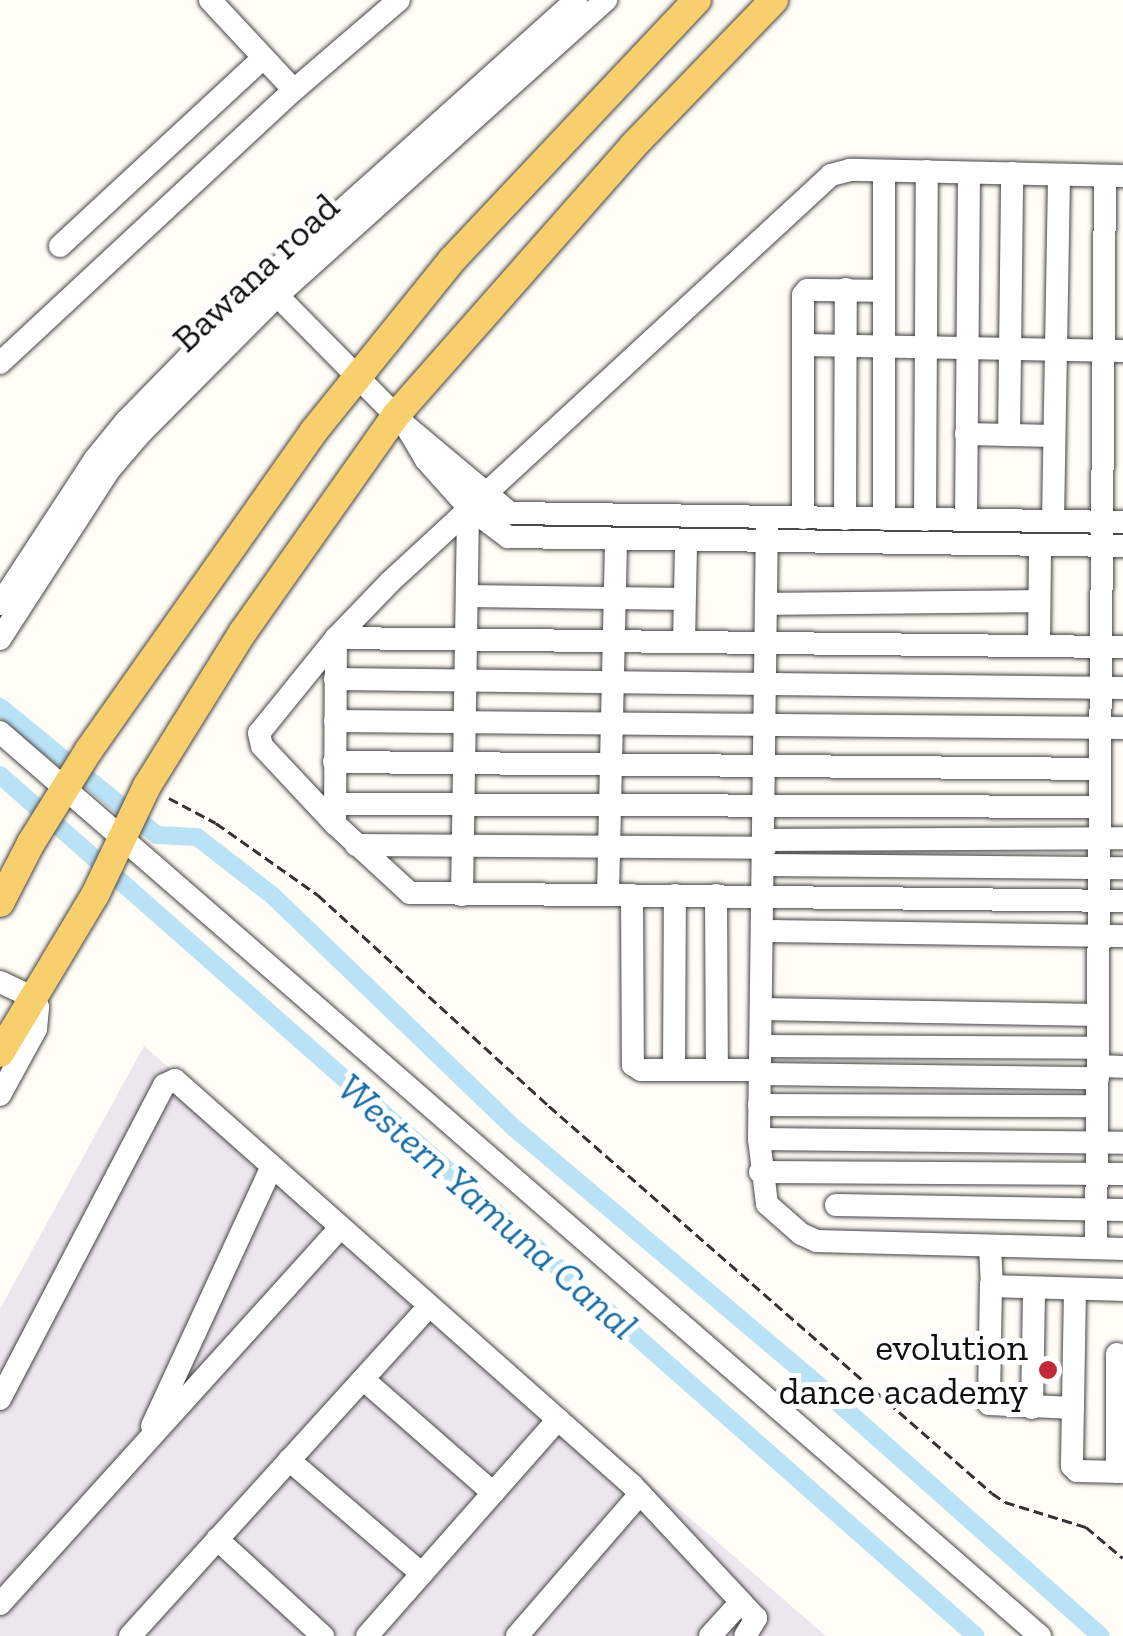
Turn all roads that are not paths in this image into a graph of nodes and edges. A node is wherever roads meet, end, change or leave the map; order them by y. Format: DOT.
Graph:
graph roads {
  1 [pos="210,0"];
  2 [pos="399,0"];
  3 [pos="606,0"];
  4 [pos="698,0"];
  5 [pos="774,0"];
  6 [pos="572,8"];
  7 [pos="263,58"];
  8 [pos="294,90"];
  9 [pos="884,171"];
  10 [pos="927,172"];
  11 [pos="969,173"];
  12 [pos="1012,174"];
  13 [pos="1059,175"];
  14 [pos="1114,176"];
  15 [pos="60,246"];
  16 [pos="270,288"];
  17 [pos="846,290"];
  18 [pos="884,291"];
  19 [pos="802,345"];
  20 [pos="845,346"];
  21 [pos="925,346"];
  22 [pos="884,348"];
  23 [pos="967,349"];
  24 [pos="1010,350"];
  25 [pos="1056,350"];
  26 [pos="1113,351"];
  27 [pos="0,364"];
  28 [pos="358,376"];
  29 [pos="401,420"];
  30 [pos="966,434"];
  31 [pos="1009,435"];
  32 [pos="1054,436"];
  33 [pos="475,500"];
  34 [pos="767,518"];
  35 [pos="803,518"];
  36 [pos="845,519"];
  37 [pos="884,519"];
  38 [pos="925,520"];
  39 [pos="966,520"];
  40 [pos="1053,521"];
  41 [pos="1112,522"];
  42 [pos="616,542"];
  43 [pos="686,542"];
  44 [pos="766,543"];
  45 [pos="1040,545"];
  46 [pos="1112,546"];
  47 [pos="467,596"];
  48 [pos="614,598"];
  49 [pos="684,599"];
  50 [pos="1038,601"];
  51 [pos="0,604"];
  52 [pos="768,604"];
  53 [pos="1112,606"];
  54 [pos="0,638"];
  55 [pos="336,638"];
  56 [pos="466,640"];
  57 [pos="612,641"];
  58 [pos="684,642"];
  59 [pos="767,643"];
  60 [pos="1038,646"];
  61 [pos="1112,646"];
  62 [pos="336,680"];
  63 [pos="466,680"];
  64 [pos="612,682"];
  65 [pos="767,684"];
  66 [pos="1112,688"];
  67 [pos="335,721"];
  68 [pos="465,721"];
  69 [pos="611,722"];
  70 [pos="767,722"];
  71 [pos="1112,728"];
  72 [pos="0,732"];
  73 [pos="334,762"];
  74 [pos="464,764"];
  75 [pos="610,765"];
  76 [pos="766,766"];
  77 [pos="1108,772"];
  78 [pos="66,788"];
  79 [pos="464,805"];
  80 [pos="1100,806"];
  81 [pos="610,807"];
  82 [pos="766,808"];
  83 [pos="335,814"];
  84 [pos="123,833"];
  85 [pos="1111,838"];
  86 [pos="356,845"];
  87 [pos="463,846"];
  88 [pos="609,847"];
  89 [pos="765,851"];
  90 [pos="1111,868"];
  91 [pos="462,895"];
  92 [pos="608,895"];
  93 [pos="632,895"];
  94 [pos="675,895"];
  95 [pos="716,896"];
  96 [pos="764,896"];
  97 [pos="1099,900"];
  98 [pos="1123,900"];
  99 [pos="0,903"];
  100 [pos="763,931"];
  101 [pos="1099,935"];
  102 [pos="1123,936"];
  103 [pos="1098,969"];
  104 [pos="1123,969"];
  105 [pos="0,982"];
  106 [pos="34,998"];
  107 [pos="1123,1002"];
  108 [pos="762,1010"];
  109 [pos="1123,1029"];
  110 [pos="1098,1040"];
  111 [pos="761,1046"];
  112 [pos="0,1053"];
  113 [pos="1123,1067"];
  114 [pos="674,1070"];
  115 [pos="718,1070"];
  116 [pos="760,1072"];
  117 [pos="0,1095"];
  118 [pos="760,1104"];
  119 [pos="1097,1106"];
  120 [pos="759,1139"];
  121 [pos="1097,1143"];
  122 [pos="1123,1143"];
  123 [pos="272,1166"];
  124 [pos="760,1172"];
  125 [pos="836,1172"];
  126 [pos="1096,1174"];
  127 [pos="1123,1174"];
  128 [pos="836,1205"];
  129 [pos="1096,1210"];
  130 [pos="1123,1210"];
  131 [pos="340,1228"];
  132 [pos="836,1242"];
  133 [pos="990,1246"];
  134 [pos="1096,1248"];
  135 [pos="1123,1249"];
  136 [pos="990,1284"];
  137 [pos="1034,1288"];
  138 [pos="1075,1289"];
  139 [pos="1123,1290"];
  140 [pos="429,1306"];
  141 [pos="1074,1354"];
  142 [pos="1120,1354"];
  143 [pos="363,1378"];
  144 [pos="0,1399"];
  145 [pos="1032,1408"];
  146 [pos="1073,1408"];
  147 [pos="558,1419"];
  148 [pos="142,1447"];
  149 [pos="289,1460"];
  150 [pos="1120,1472"];
  151 [pos="493,1493"];
  152 [pos="640,1494"];
  153 [pos="217,1539"];
  154 [pos="422,1574"];
  155 [pos="741,1602"];
  156 [pos="0,1604"];
  157 [pos="145,1631"];
  158 [pos="323,1636"];
  159 [pos="367,1636"];
  160 [pos="517,1636"];
  161 [pos="710,1636"];
  162 [pos="745,1636"];
  163 [pos="1040,1636"];
  1 -- 7 [label="street"];
  2 -- 8 [label="street"];
  3 -- 6 [label="street, Bawana road"];
  4 -- 28 [label="main road"];
  5 -- 29 [label="main road"];
  6 -- 16 [label="street, Bawana road"];
  7 -- 8 [label="street"];
  7 -- 15 [label="street"];
  8 -- 27 [label="street"];
  9 -- 10 [label="street"];
  9 -- 18 [label="street"];
  9 -- 33 [label="street"];
  10 -- 11 [label="street"];
  10 -- 21 [label="street"];
  11 -- 12 [label="street"];
  11 -- 23 [label="street"];
  12 -- 13 [label="street"];
  12 -- 24 [label="street"];
  13 -- 14 [label="street"];
  13 -- 25 [label="street"];
  14 -- 26 [label="street"];
  16 -- 28 [label="street"];
  16 -- 51 [label="street, Bawana road"];
  16 -- 54 [label="street, Bawana road"];
  17 -- 18 [label="street"];
  17 -- 19 [label="street"];
  17 -- 20 [label="street"];
  18 -- 22 [label="street"];
  19 -- 20 [label="street"];
  19 -- 35 [label="street"];
  20 -- 22 [label="street"];
  20 -- 36 [label="street"];
  21 -- 22 [label="street"];
  21 -- 23 [label="street"];
  21 -- 38 [label="street"];
  22 -- 37 [label="street"];
  23 -- 24 [label="street"];
  23 -- 30 [label="street"];
  24 -- 25 [label="street"];
  24 -- 31 [label="street"];
  25 -- 26 [label="street"];
  25 -- 32 [label="street"];
  26 -- 41 [label="street"];
  28 -- 29 [label="street"];
  28 -- 78 [label="main road"];
  29 -- 33 [label="street"];
  29 -- 84 [label="main road"];
  30 -- 31 [label="street"];
  30 -- 39 [label="street"];
  31 -- 32 [label="street"];
  32 -- 40 [label="street"];
  33 -- 34 [label="street"];
  33 -- 42 [label="street"];
  33 -- 47 [label="street"];
  33 -- 55 [label="street"];
  34 -- 35 [label="street"];
  34 -- 44 [label="street"];
  35 -- 36 [label="street"];
  36 -- 37 [label="street"];
  37 -- 38 [label="street"];
  38 -- 39 [label="street"];
  39 -- 40 [label="street"];
  40 -- 41 [label="street"];
  41 -- 46 [label="street"];
  42 -- 43 [label="street"];
  42 -- 48 [label="street"];
  43 -- 44 [label="street"];
  43 -- 49 [label="street"];
  44 -- 45 [label="street"];
  44 -- 52 [label="street"];
  45 -- 46 [label="street"];
  45 -- 50 [label="street"];
  46 -- 53 [label="street"];
  47 -- 48 [label="street"];
  47 -- 56 [label="street"];
  48 -- 49 [label="street"];
  48 -- 57 [label="street"];
  49 -- 58 [label="street"];
  50 -- 52 [label="street"];
  50 -- 60 [label="street"];
  52 -- 59 [label="street"];
  53 -- 61 [label="street"];
  55 -- 56 [label="street"];
  55 -- 62 [label="street"];
  55 -- 83 [label="street"];
  56 -- 57 [label="street"];
  56 -- 63 [label="street"];
  57 -- 58 [label="street"];
  57 -- 64 [label="street"];
  58 -- 59 [label="street"];
  59 -- 60 [label="street"];
  59 -- 65 [label="street"];
  60 -- 61 [label="street"];
  61 -- 66 [label="street"];
  62 -- 63 [label="street"];
  62 -- 67 [label="street"];
  63 -- 64 [label="street"];
  63 -- 68 [label="street"];
  64 -- 65 [label="street"];
  64 -- 69 [label="street"];
  65 -- 66 [label="street"];
  65 -- 70 [label="street"];
  66 -- 71 [label="street"];
  67 -- 68 [label="street"];
  67 -- 73 [label="street"];
  68 -- 69 [label="street"];
  68 -- 74 [label="street"];
  69 -- 70 [label="street"];
  69 -- 75 [label="street"];
  70 -- 71 [label="street"];
  70 -- 76 [label="street"];
  71 -- 77 [label="street"];
  72 -- 78 [label="street"];
  73 -- 74 [label="street"];
  73 -- 83 [label="street"];
  74 -- 75 [label="street"];
  74 -- 79 [label="street"];
  75 -- 76 [label="street"];
  75 -- 81 [label="street"];
  76 -- 77 [label="street"];
  76 -- 82 [label="street"];
  77 -- 80 [label="street"];
  78 -- 84 [label="street"];
  78 -- 99 [label="main road"];
  79 -- 81 [label="street"];
  79 -- 83 [label="street"];
  79 -- 87 [label="street"];
  80 -- 82 [label="street"];
  80 -- 85 [label="street"];
  81 -- 82 [label="street"];
  81 -- 88 [label="street"];
  82 -- 89 [label="street"];
  83 -- 86 [label="street"];
  84 -- 106 [label="main road"];
  84 -- 163 [label="street"];
  85 -- 89 [label="street"];
  85 -- 90 [label="street"];
  86 -- 87 [label="street"];
  86 -- 91 [label="street"];
  87 -- 88 [label="street"];
  87 -- 91 [label="street"];
  88 -- 89 [label="street"];
  88 -- 92 [label="street"];
  89 -- 90 [label="street"];
  89 -- 96 [label="street"];
  90 -- 97 [label="street"];
  91 -- 92 [label="street"];
  92 -- 93 [label="street"];
  93 -- 94 [label="street"];
  93 -- 114 [label="street"];
  94 -- 95 [label="street"];
  94 -- 114 [label="street"];
  95 -- 96 [label="street"];
  95 -- 115 [label="street"];
  96 -- 97 [label="street"];
  96 -- 100 [label="street"];
  97 -- 98 [label="street"];
  97 -- 101 [label="street"];
  100 -- 101 [label="street"];
  100 -- 108 [label="street"];
  101 -- 102 [label="street"];
  101 -- 103 [label="street"];
  103 -- 104 [label="street"];
  103 -- 110 [label="street"];
  105 -- 106 [label="street"];
  106 -- 112 [label="main road"];
  106 -- 117 [label="street"];
  107 -- 110 [label="street"];
  108 -- 110 [label="street"];
  108 -- 111 [label="street"];
  109 -- 110 [label="street"];
  110 -- 111 [label="street"];
  110 -- 113 [label="street"];
  110 -- 116 [label="street"];
  110 -- 119 [label="street"];
  111 -- 116 [label="street"];
  114 -- 115 [label="street"];
  115 -- 116 [label="street"];
  116 -- 118 [label="street"];
  118 -- 119 [label="street"];
  118 -- 120 [label="street"];
  119 -- 121 [label="street"];
  120 -- 121 [label="street"];
  120 -- 124 [label="street"];
  121 -- 122 [label="street"];
  121 -- 126 [label="street"];
  123 -- 131 [label="street"];
  123 -- 144 [label="street"];
  123 -- 148 [label="street"];
  124 -- 125 [label="street"];
  124 -- 132 [label="street"];
  125 -- 126 [label="street"];
  125 -- 128 [label="street"];
  126 -- 127 [label="street"];
  126 -- 129 [label="street"];
  128 -- 129 [label="street"];
  128 -- 132 [label="street"];
  129 -- 130 [label="street"];
  129 -- 134 [label="street"];
  131 -- 140 [label="street"];
  131 -- 148 [label="street"];
  132 -- 133 [label="street"];
  133 -- 134 [label="street"];
  133 -- 136 [label="street"];
  134 -- 135 [label="street"];
  136 -- 137 [label="street"];
  136 -- 145 [label="street"];
  137 -- 138 [label="street"];
  137 -- 145 [label="street"];
  138 -- 139 [label="street"];
  138 -- 141 [label="street"];
  140 -- 143 [label="street"];
  140 -- 147 [label="street"];
  141 -- 142 [label="street"];
  141 -- 146 [label="street"];
  142 -- 150 [label="street"];
  143 -- 149 [label="street"];
  143 -- 151 [label="street"];
  145 -- 146 [label="street"];
  146 -- 150 [label="street"];
  147 -- 151 [label="street"];
  147 -- 152 [label="street"];
  148 -- 156 [label="street"];
  149 -- 153 [label="street"];
  149 -- 154 [label="street"];
  151 -- 154 [label="street"];
  152 -- 155 [label="street"];
  152 -- 160 [label="street"];
  153 -- 157 [label="street"];
  153 -- 158 [label="street"];
  154 -- 159 [label="street"];
  155 -- 161 [label="street"];
  155 -- 162 [label="street"];
}
